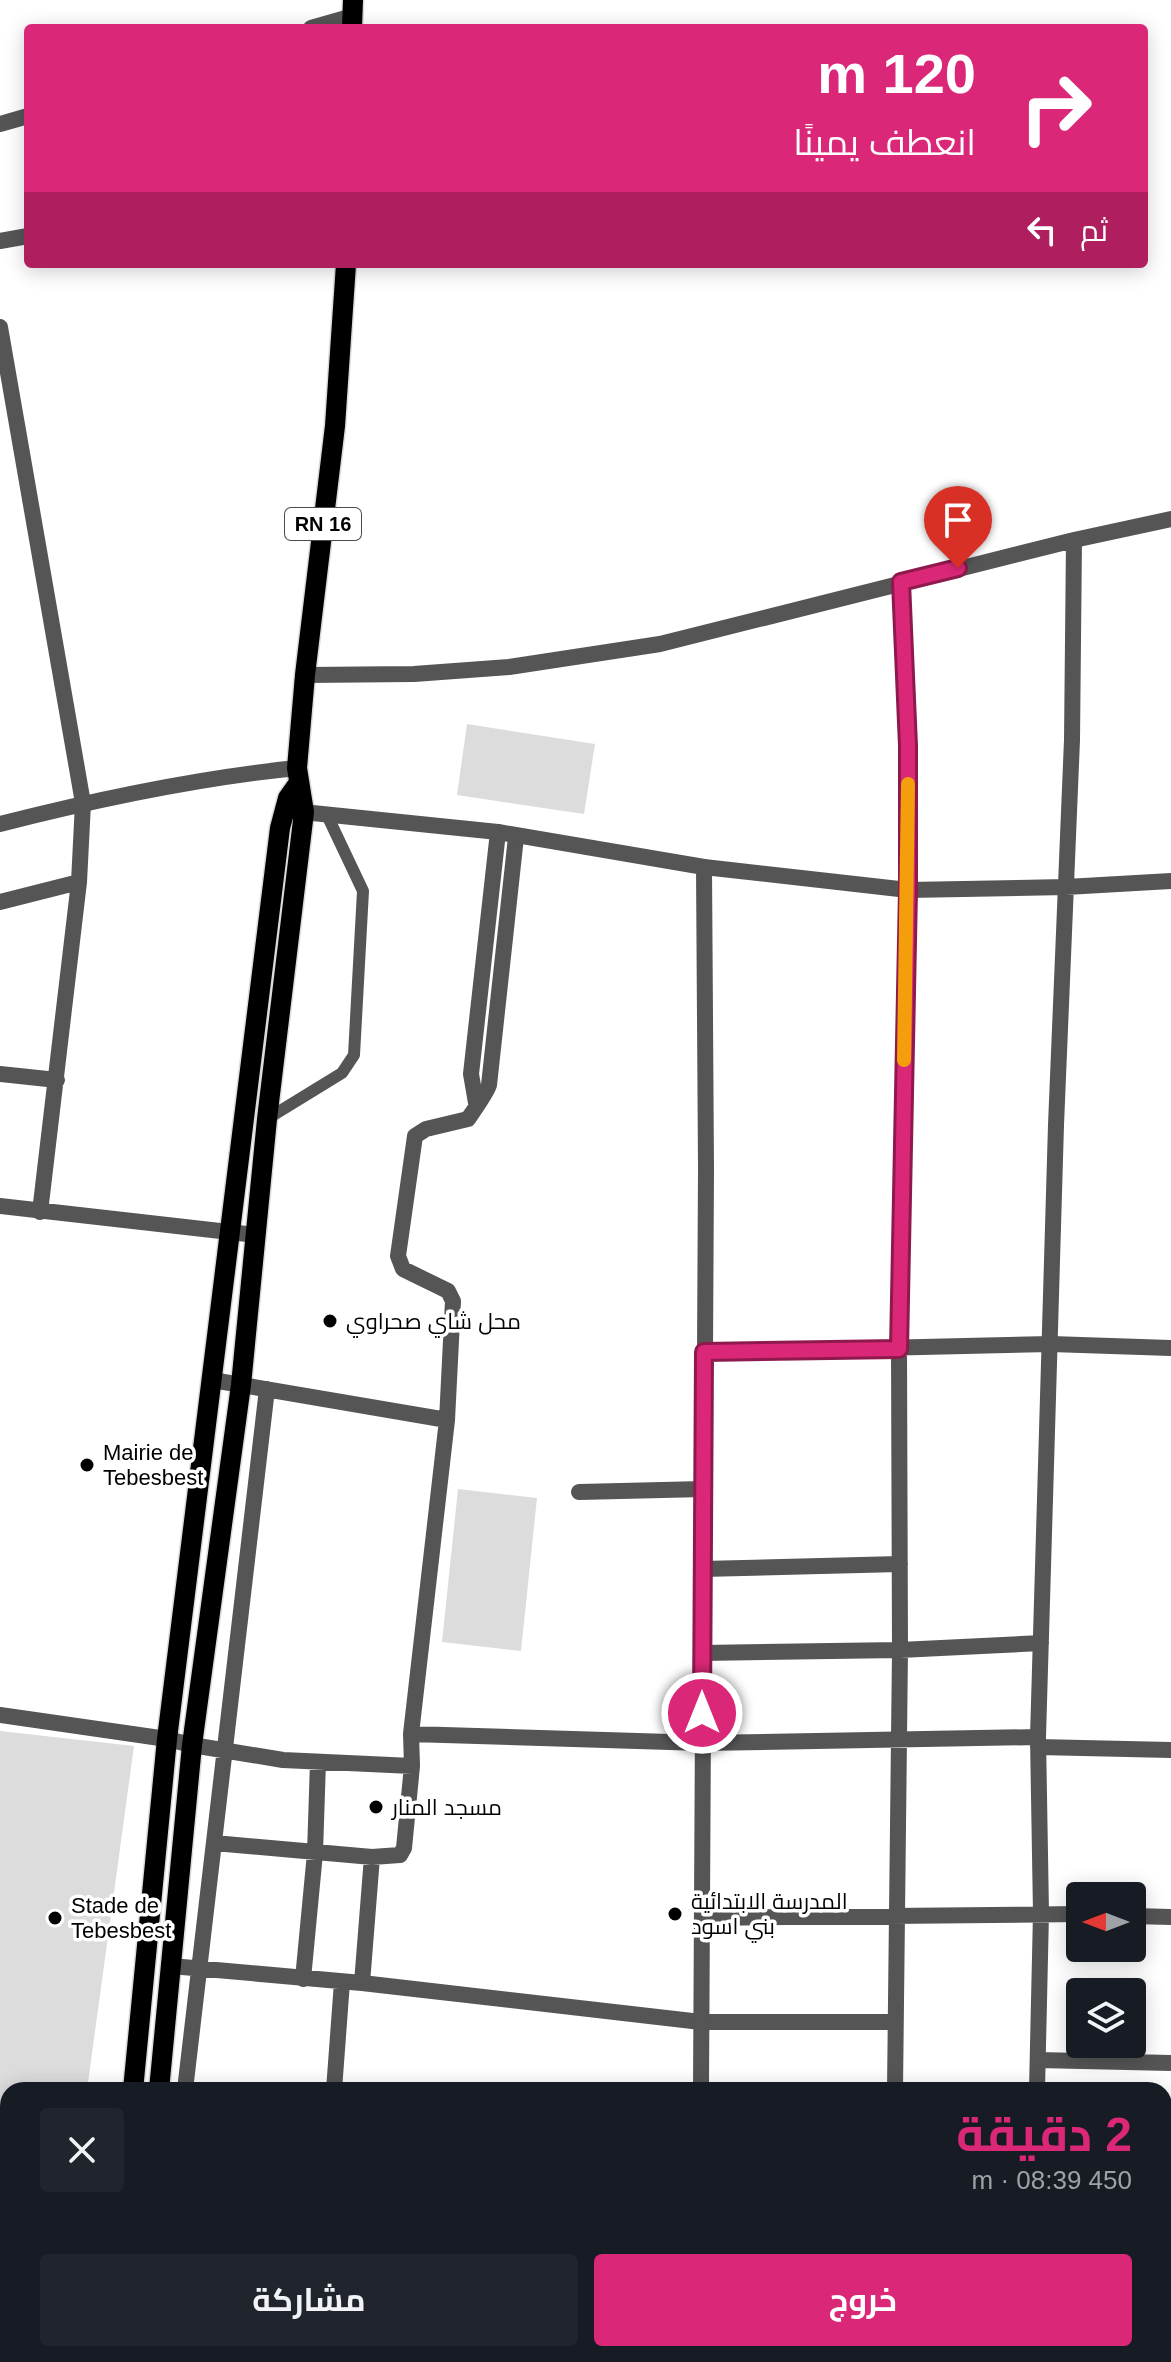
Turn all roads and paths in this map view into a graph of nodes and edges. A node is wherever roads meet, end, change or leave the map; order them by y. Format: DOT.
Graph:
graph roads {
  1 [pos="353,15"];
  2 [pos="324,24"];
  3 [pos="24,117"];
  4 [pos="0,124"];
  5 [pos="24,237"];
  6 [pos="0,241"];
  7 [pos="346,268"];
  8 [pos="0,327"];
  9 [pos="4,376"];
  10 [pos="1171,519"];
  11 [pos="1074,540"];
  12 [pos="901,582"];
  13 [pos="305,675"];
  14 [pos="298,776"];
  15 [pos="83,803"];
  16 [pos="294,811"];
  17 [pos="327,815"];
  18 [pos="0,824"];
  19 [pos="498,832"];
  20 [pos="516,837"];
  21 [pos="704,867"];
  22 [pos="1171,881"];
  23 [pos="79,882"];
  24 [pos="1066,887"];
  25 [pos="908,890"];
  26 [pos="0,902"];
  27 [pos="0,1074"];
  28 [pos="57,1080"];
  29 [pos="476,1103"];
  30 [pos="267,1119"];
  31 [pos="0,1206"];
  32 [pos="40,1212"];
  33 [pos="230,1233"];
  34 [pos="256,1235"];
  35 [pos="1051,1344"];
  36 [pos="1171,1348"];
  37 [pos="899,1349"];
  38 [pos="704,1352"];
  39 [pos="212,1380"];
  40 [pos="241,1385"];
  41 [pos="267,1389"];
  42 [pos="447,1420"];
  43 [pos="704,1489"];
  44 [pos="579,1492"];
  45 [pos="900,1564"];
  46 [pos="702,1569"];
  47 [pos="184,1600"];
  48 [pos="210,1606"];
  49 [pos="1041,1643"];
  50 [pos="900,1650"];
  51 [pos="702,1653"];
  52 [pos="0,1715"];
  53 [pos="411,1734"];
  54 [pos="899,1738"];
  55 [pos="167,1739"];
  56 [pos="1038,1742"];
  57 [pos="702,1743"];
  58 [pos="192,1745"];
  59 [pos="1171,1750"];
  60 [pos="223,1751"];
  61 [pos="318,1762"];
  62 [pos="412,1766"];
  63 [pos="214,1843"];
  64 [pos="315,1853"];
  65 [pos="372,1857"];
  66 [pos="1041,1913"];
  67 [pos="895,1914"];
  68 [pos="1066,1914"];
  69 [pos="1146,1916"];
  70 [pos="1171,1917"];
  71 [pos="703,1918"];
  72 [pos="171,1966"];
  73 [pos="199,1970"];
  74 [pos="303,1979"];
  75 [pos="342,1982"];
  76 [pos="362,1983"];
  77 [pos="701,2022"];
  78 [pos="895,2022"];
  79 [pos="1038,2060"];
  80 [pos="1171,2063"];
  81 [pos="134,2082"];
  82 [pos="160,2082"];
  83 [pos="186,2082"];
  84 [pos="335,2082"];
  85 [pos="701,2082"];
  86 [pos="895,2082"];
  87 [pos="1037,2082"];
  1 -- 2 [label="street"];
  3 -- 4 [label="street"];
  5 -- 6 [label="street"];
  7 -- 13 [label="main road, RN 16"];
  8 -- 9 [label="street"];
  9 -- 15 [label="street"];
  10 -- 11 [label="street"];
  11 -- 12 [label="street"];
  11 -- 24 [label="street"];
  12 -- 13 [label="street"];
  12 -- 25 [label="street"];
  13 -- 14 [label="main road, RN 16"];
  14 -- 15 [label="street"];
  14 -- 16 [label="main road, RN 16"];
  15 -- 18 [label="street"];
  15 -- 23 [label="street"];
  16 -- 17 [label="street"];
  16 -- 30 [label="main road, RN 16"];
  16 -- 33 [label="main road, RN 16"];
  17 -- 19 [label="street"];
  17 -- 30 [label="lane"];
  19 -- 20 [label="street"];
  19 -- 29 [label="street"];
  20 -- 21 [label="street"];
  20 -- 29 [label="street"];
  21 -- 25 [label="street"];
  21 -- 38 [label="street"];
  22 -- 24 [label="street"];
  23 -- 26 [label="street"];
  23 -- 28 [label="street"];
  24 -- 25 [label="street"];
  24 -- 35 [label="street"];
  25 -- 37 [label="street"];
  27 -- 28 [label="street"];
  28 -- 32 [label="street"];
  29 -- 42 [label="street"];
  30 -- 34 [label="main road, RN 16"];
  31 -- 32 [label="street"];
  32 -- 33 [label="street"];
  33 -- 34 [label="street"];
  33 -- 39 [label="main road, RN 16"];
  34 -- 40 [label="main road, RN 16"];
  35 -- 36 [label="street"];
  35 -- 37 [label="street"];
  35 -- 49 [label="street"];
  37 -- 38 [label="street"];
  37 -- 45 [label="street"];
  38 -- 43 [label="street"];
  39 -- 40 [label="street"];
  39 -- 47 [label="main road, RN 16"];
  40 -- 41 [label="street"];
  40 -- 48 [label="main road, RN 16"];
  41 -- 42 [label="street"];
  41 -- 60 [label="street"];
  42 -- 53 [label="street"];
  43 -- 44 [label="street"];
  43 -- 46 [label="street"];
  45 -- 46 [label="street"];
  45 -- 50 [label="street"];
  46 -- 51 [label="street"];
  47 -- 48 [label="main road"];
  47 -- 55 [label="main road, RN 16"];
  48 -- 58 [label="main road, RN 16"];
  49 -- 50 [label="street"];
  49 -- 56 [label="street"];
  50 -- 51 [label="street"];
  50 -- 54 [label="street"];
  51 -- 57 [label="street"];
  52 -- 55 [label="street"];
  53 -- 57 [label="street"];
  53 -- 62 [label="street"];
  54 -- 56 [label="street"];
  54 -- 57 [label="street"];
  54 -- 67 [label="street"];
  55 -- 58 [label="street"];
  55 -- 81 [label="main road, RN 16"];
  56 -- 59 [label="street"];
  56 -- 66 [label="street"];
  57 -- 71 [label="street"];
  58 -- 60 [label="street"];
  58 -- 72 [label="main road, RN 16"];
  60 -- 61 [label="street"];
  60 -- 63 [label="street"];
  61 -- 62 [label="street"];
  61 -- 64 [label="street"];
  62 -- 65 [label="street"];
  63 -- 64 [label="street"];
  63 -- 73 [label="street"];
  64 -- 65 [label="street"];
  64 -- 74 [label="street"];
  65 -- 76 [label="street"];
  66 -- 67 [label="street"];
  66 -- 68 [label="street"];
  66 -- 79 [label="street"];
  67 -- 71 [label="street"];
  67 -- 78 [label="street"];
  69 -- 70 [label="street"];
  71 -- 77 [label="street"];
  72 -- 73 [label="street"];
  72 -- 82 [label="main road, RN 16"];
  73 -- 74 [label="street"];
  73 -- 83 [label="street"];
  74 -- 75 [label="street"];
  75 -- 76 [label="street"];
  75 -- 84 [label="street"];
  76 -- 77 [label="street"];
  77 -- 78 [label="street"];
  77 -- 85 [label="street"];
  78 -- 86 [label="street"];
  79 -- 80 [label="street"];
  79 -- 87 [label="street"];
}
